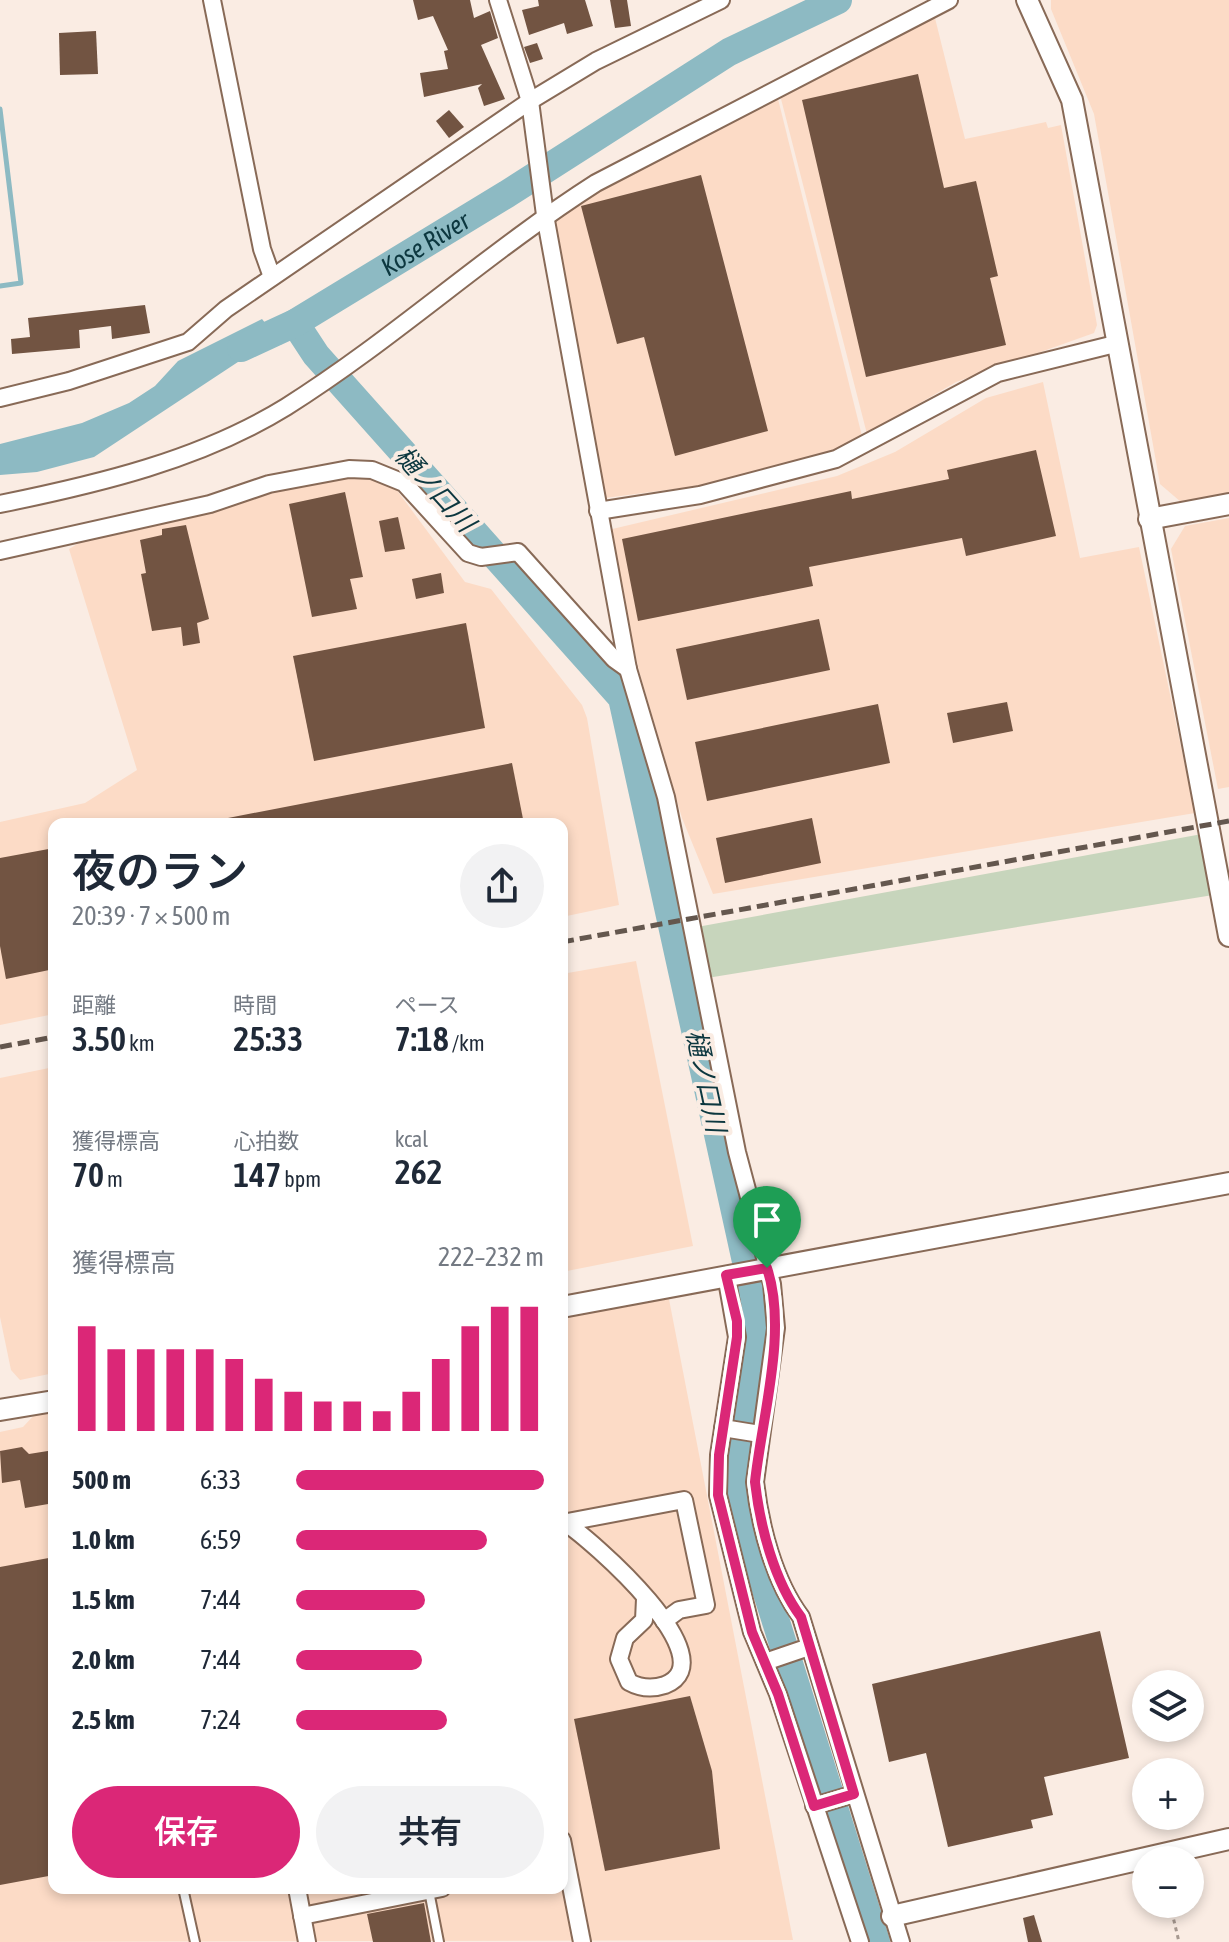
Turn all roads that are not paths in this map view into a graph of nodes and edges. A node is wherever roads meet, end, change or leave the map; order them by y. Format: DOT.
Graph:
graph roads {
  1 [pos="212,0"];
  2 [pos="498,0"];
  3 [pos="721,0"];
  4 [pos="949,0"];
  5 [pos="1027,0"];
  6 [pos="531,107"];
  7 [pos="544,212"];
  8 [pos="272,277"];
  9 [pos="1115,344"];
  10 [pos="0,398"];
  11 [pos="0,504"];
  12 [pos="1229,504"];
  13 [pos="598,511"];
  14 [pos="1149,519"];
  15 [pos="0,551"];
  16 [pos="628,669"];
  17 [pos="1229,936"];
  18 [pos="1229,1183"];
  19 [pos="764,1268"];
  20 [pos="730,1275"];
  21 [pos="568,1306"];
  22 [pos="48,1402"];
  23 [pos="1,1407"];
  24 [pos="725,1428"];
  25 [pos="756,1433"];
  26 [pos="568,1522"];
  27 [pos="568,1526"];
  28 [pos="645,1599"];
  29 [pos="664,1621"];
  30 [pos="806,1648"];
  31 [pos="769,1661"];
  32 [pos="852,1795"];
  33 [pos="818,1805"];
  34 [pos="1229,1839"];
  35 [pos="568,1879"];
  36 [pos="184,1894"];
  37 [pos="298,1894"];
  38 [pos="411,1894"];
  39 [pos="436,1894"];
  40 [pos="302,1916"];
  41 [pos="892,1916"];
  42 [pos="195,1942"];
  43 [pos="307,1942"];
  44 [pos="439,1942"];
  45 [pos="582,1942"];
  46 [pos="860,1942"];
  47 [pos="901,1942"];
  1 -- 8 [label="street"];
  2 -- 6 [label="street"];
  3 -- 6 [label="street"];
  4 -- 7 [label="street"];
  5 -- 9 [label="street"];
  6 -- 7 [label="street"];
  6 -- 8 [label="street"];
  7 -- 11 [label="street"];
  7 -- 13 [label="street"];
  8 -- 10 [label="street"];
  9 -- 13 [label="street"];
  9 -- 14 [label="street"];
  12 -- 14 [label="street"];
  13 -- 16 [label="street"];
  14 -- 17 [label="street"];
  15 -- 16 [label="street"];
  16 -- 19 [label="street"];
  18 -- 19 [label="street"];
  19 -- 20 [label="street"];
  19 -- 25 [label="street"];
  20 -- 21 [label="street"];
  20 -- 24 [label="street"];
  22 -- 23 [label="street"];
  24 -- 25 [label="street"];
  24 -- 31 [label="street"];
  25 -- 30 [label="street"];
  26 -- 29 [label="street"];
  27 -- 28 [label="street"];
  28 -- 29 [label="street"];
  28 -- 29 [label="street"];
  30 -- 31 [label="street"];
  30 -- 32 [label="street"];
  31 -- 33 [label="street"];
  32 -- 33 [label="street"];
  32 -- 41 [label="street"];
  33 -- 46 [label="street"];
  34 -- 41 [label="street"];
  35 -- 45 [label="street"];
  36 -- 42 [label="lane"];
  37 -- 40 [label="street"];
  38 -- 40 [label="street"];
  39 -- 44 [label="lane"];
  40 -- 43 [label="street"];
  41 -- 47 [label="street"];
}
